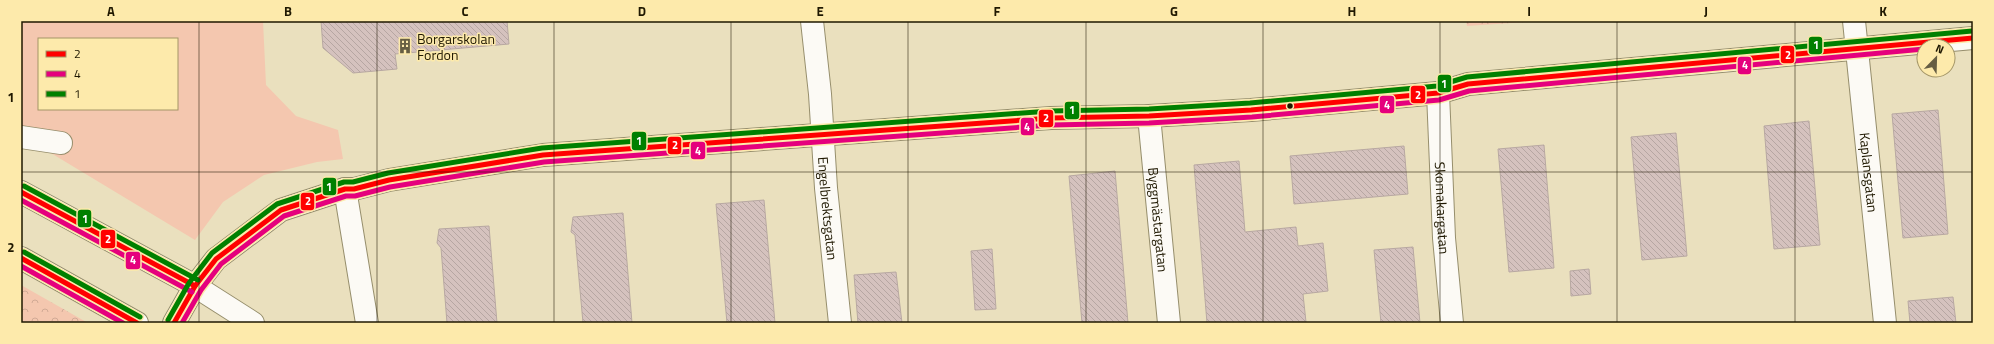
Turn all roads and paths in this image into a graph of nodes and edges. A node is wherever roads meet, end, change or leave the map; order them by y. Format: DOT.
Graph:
graph roads {
  1 [pos="812,21"];
  2 [pos="1854,21"];
  3 [pos="1973,38"];
  4 [pos="1857,49"];
  5 [pos="1438,93"];
  6 [pos="1149,116"];
  7 [pos="822,136"];
  8 [pos="21,137"];
  9 [pos="61,143"];
  10 [pos="346,189"];
  11 [pos="21,192"];
  12 [pos="21,258"];
  13 [pos="195,286"];
  14 [pos="137,323"];
  15 [pos="174,323"];
  16 [pos="253,323"];
  17 [pos="367,323"];
  18 [pos="840,323"];
  19 [pos="1169,323"];
  20 [pos="1452,323"];
  21 [pos="1885,323"];
  1 -- 7 [label="street, Engelbrektsgatan"];
  2 -- 4 [label="street, Kaplansgatan"];
  3 -- 4 [label="street"];
  4 -- 5 [label="street"];
  4 -- 21 [label="street, Kaplansgatan"];
  5 -- 6 [label="street"];
  5 -- 20 [label="street, Skomakargatan"];
  6 -- 7 [label="street"];
  6 -- 19 [label="street, Byggmästargatan"];
  7 -- 10 [label="street"];
  7 -- 18 [label="street, Engelbrektsgatan"];
  8 -- 9 [label="street"];
  10 -- 13 [label="street"];
  10 -- 17 [label="street"];
  11 -- 13 [label="street"];
  12 -- 14 [label="street"];
  13 -- 15 [label="street"];
  13 -- 16 [label="street"];
}
